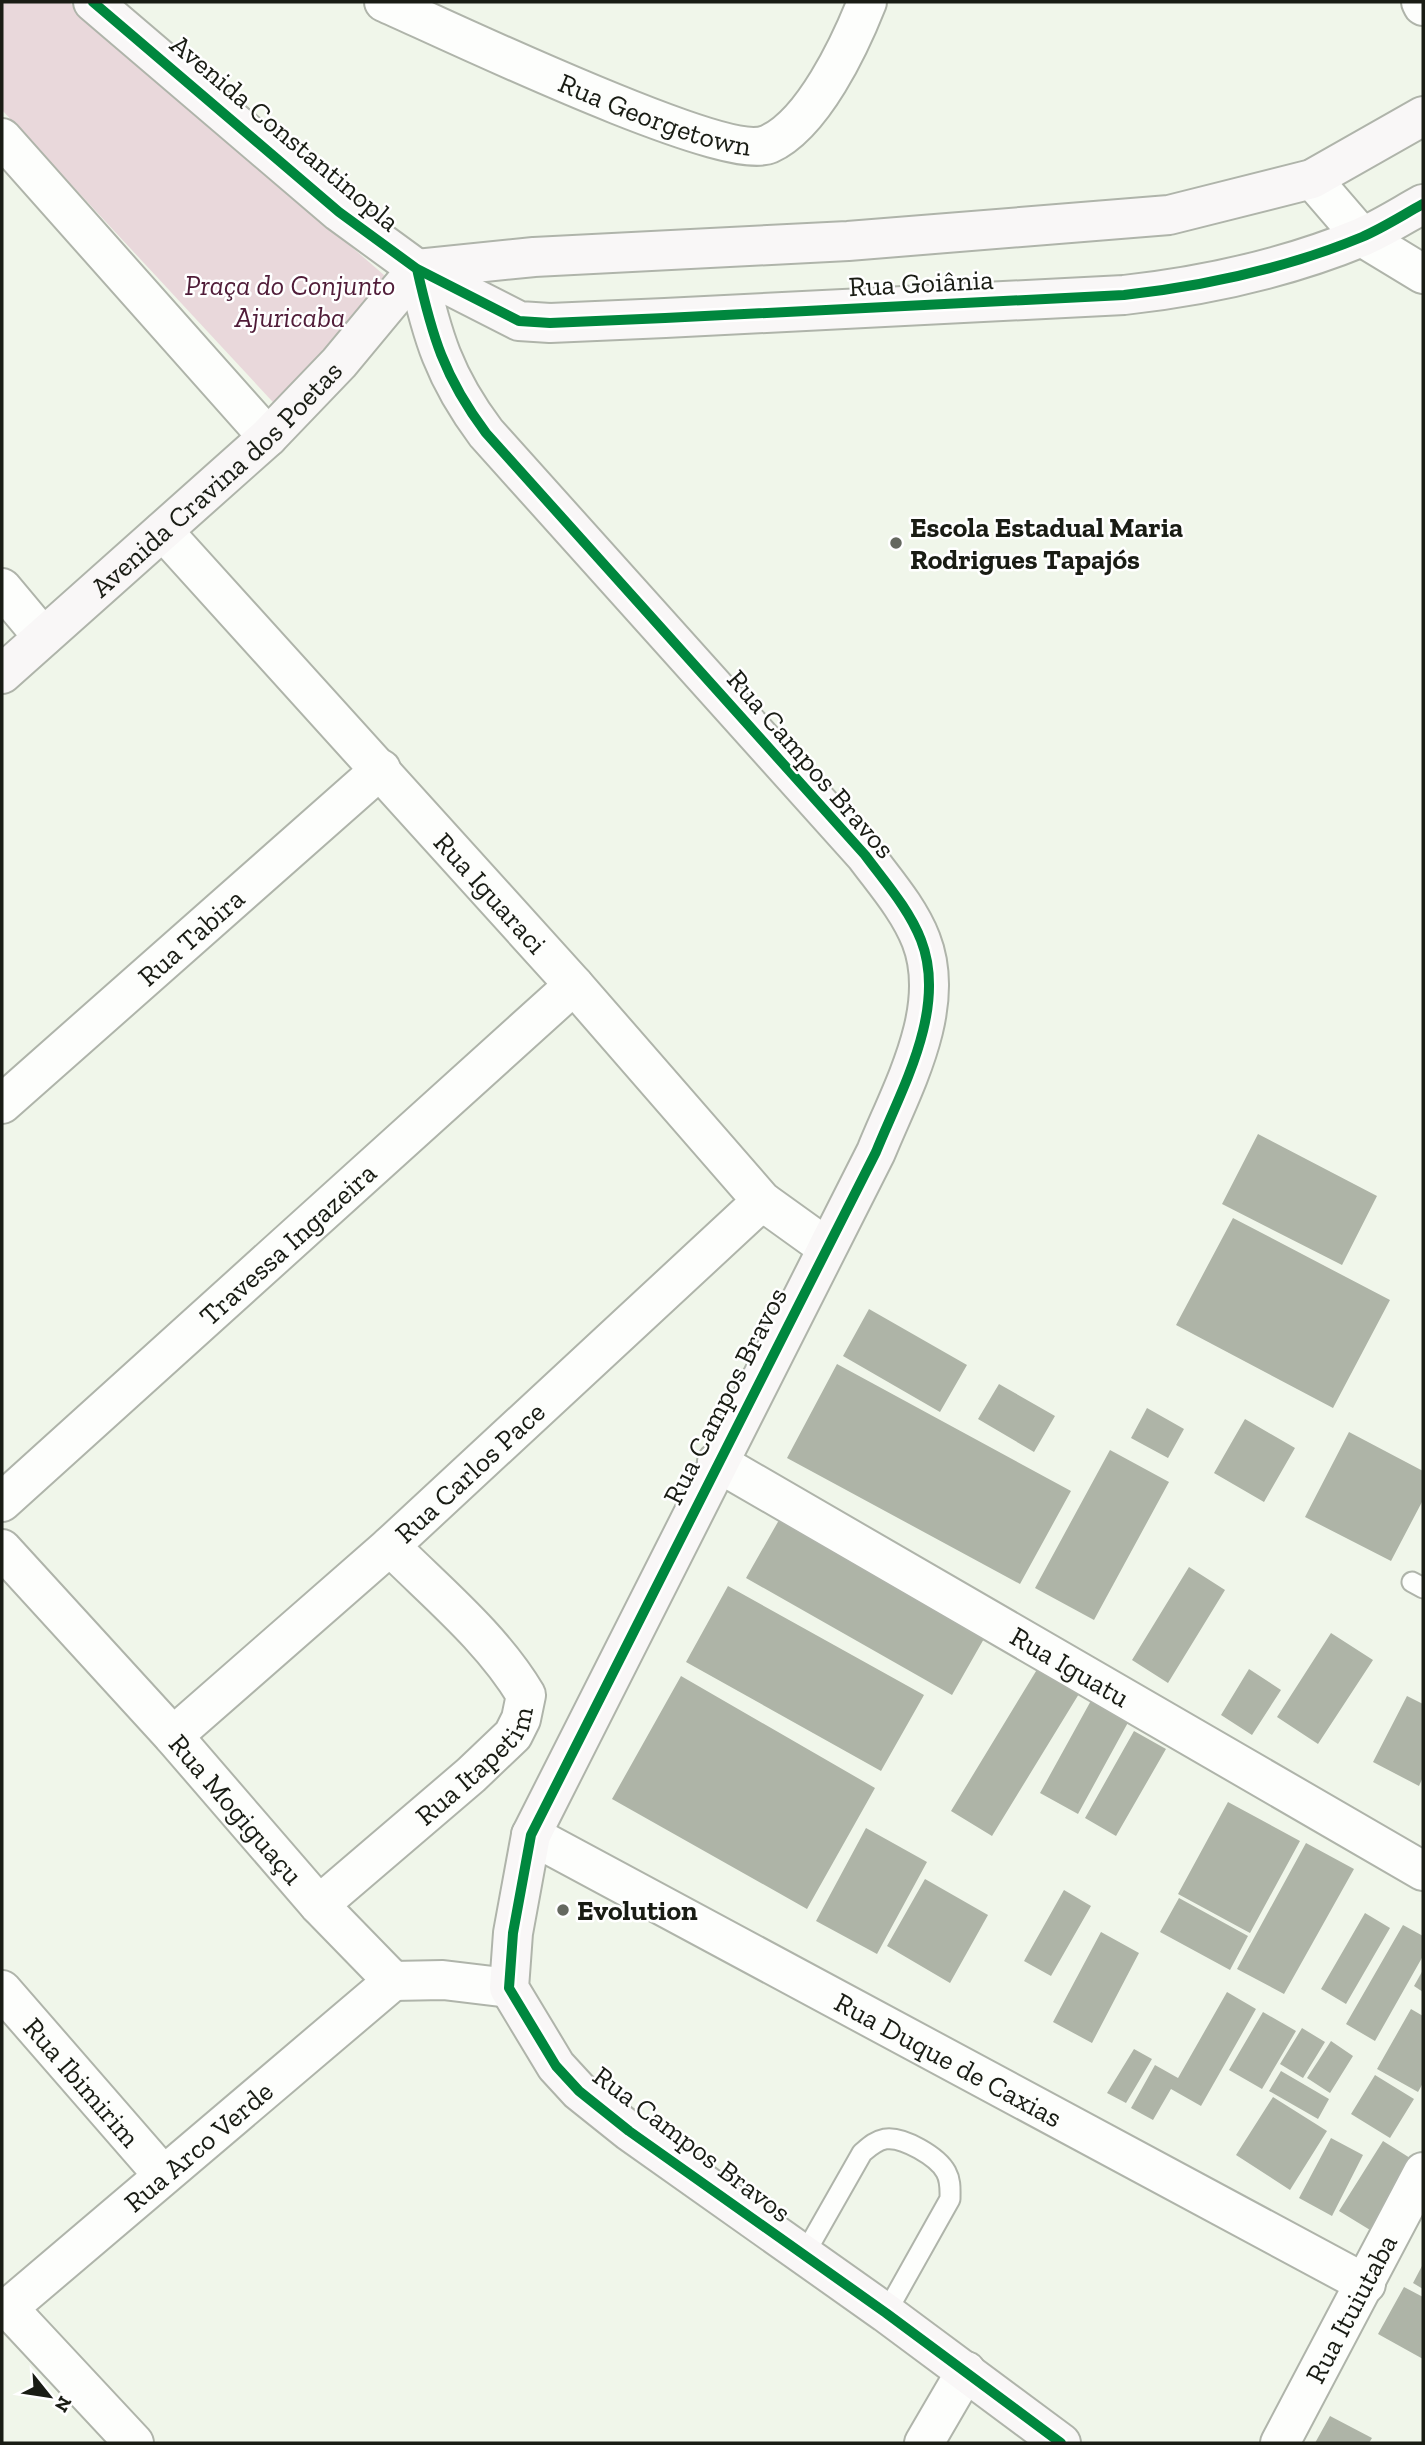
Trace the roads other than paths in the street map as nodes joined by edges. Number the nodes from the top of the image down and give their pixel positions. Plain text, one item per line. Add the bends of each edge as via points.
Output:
1 (93, 2) edge
2 (384, 2) edge
3 (867, 2) edge
4 (1423, 116) edge
5 (2, 138) edge
6 (1312, 179) junction
7 (1423, 204) edge
8 (1362, 237) junction
9 (417, 270) junction
10 (1423, 274) edge
11 (268, 437) junction
12 (163, 531) junction
13 (2, 588) edge
14 (43, 637) junction
15 (2, 674) edge
16 (381, 769) junction
17 (574, 985) junction
18 (2, 1104) edge
19 (762, 1201) junction
20 (826, 1247) junction
21 (717, 1462) junction
22 (2, 1502) edge
23 (390, 1546) junction
24 (2, 1549) edge
25 (173, 1736) junction
26 (531, 1835) junction
27 (1423, 1871) edge
28 (319, 1905) junction
29 (393, 1981) junction
30 (509, 1988) junction
31 (2, 1990) edge
32 (1423, 2172) edge
33 (163, 2175) junction
34 (804, 2255) junction
35 (1366, 2284) junction
36 (5, 2309) edge
37 (886, 2313) junction
38 (966, 2371) junction
39 (134, 2443) edge
40 (925, 2443) edge
41 (1061, 2443) edge
42 (1279, 2443) edge

1 - 9 street, Avenida Constantinopla via 339,212
2 - 3 street, Rua Georgetown via 576,87 703,138 744,147 768,145 810,106 831,79
4 - 6 street, Rua Goiânia
5 - 11 street
6 - 8 street
6 - 9 street, Rua Goiânia via 1170,215 822,243 534,257
7 - 8 street, Rua Goiânia
8 - 9 street, Rua Goiânia via 1243,275 1124,295 550,323 519,321
8 - 10 street
9 - 11 street, Avenida Cravina dos Poetas via 339,363
9 - 20 street, Rua Campos Bravos via 448,377 486,433 864,855 905,908 922,941 929,973 926,1013 912,1065 876,1152
11 - 12 street, Avenida Cravina dos Poetas
12 - 14 street, Avenida Cravina dos Poetas
12 - 16 street, Rua Iguaraci
13 - 14 street
14 - 15 street, Avenida Cravina dos Poetas
16 - 17 street, Rua Iguaraci
16 - 18 street, Rua Tabira
17 - 19 street, Rua Iguaraci
17 - 22 street, Travessa Ingazeira
19 - 20 street, Rua Iguaraci
19 - 23 street, Rua Carlos Pace
20 - 21 street, Rua Campos Bravos
21 - 26 street, Rua Campos Bravos
21 - 27 street, Rua Iguatu
23 - 25 street, Rua Carlos Pace
23 - 28 street, Rua Itapetim via 483,1639 526,1695 513,1735
24 - 25 street, Rua Mogiguaçu
25 - 28 street, Rua Mogiguaçu
26 - 30 street, Rua Campos Bravos via 513,1933
26 - 35 street, Rua Duque de Caxias
28 - 29 street, Rua Mogiguaçu
29 - 30 street via 443,1980
29 - 33 street, Rua Arco Verde
30 - 34 street, Rua Campos Bravos via 556,2066 579,2091 629,2132
31 - 33 street, Rua Ibimirim
32 - 35 street, Rua Ituiutaba
33 - 36 street, Rua Arco Verde
34 - 37 street, Rua Campos Bravos
34 - 37 lane via 862,2154 873,2143 900,2140 936,2160 946,2170 950,2199
35 - 42 street, Rua Ituiutaba
36 - 39 street
37 - 38 street, Rua Campos Bravos
38 - 40 street
38 - 41 street, Rua Campos Bravos

